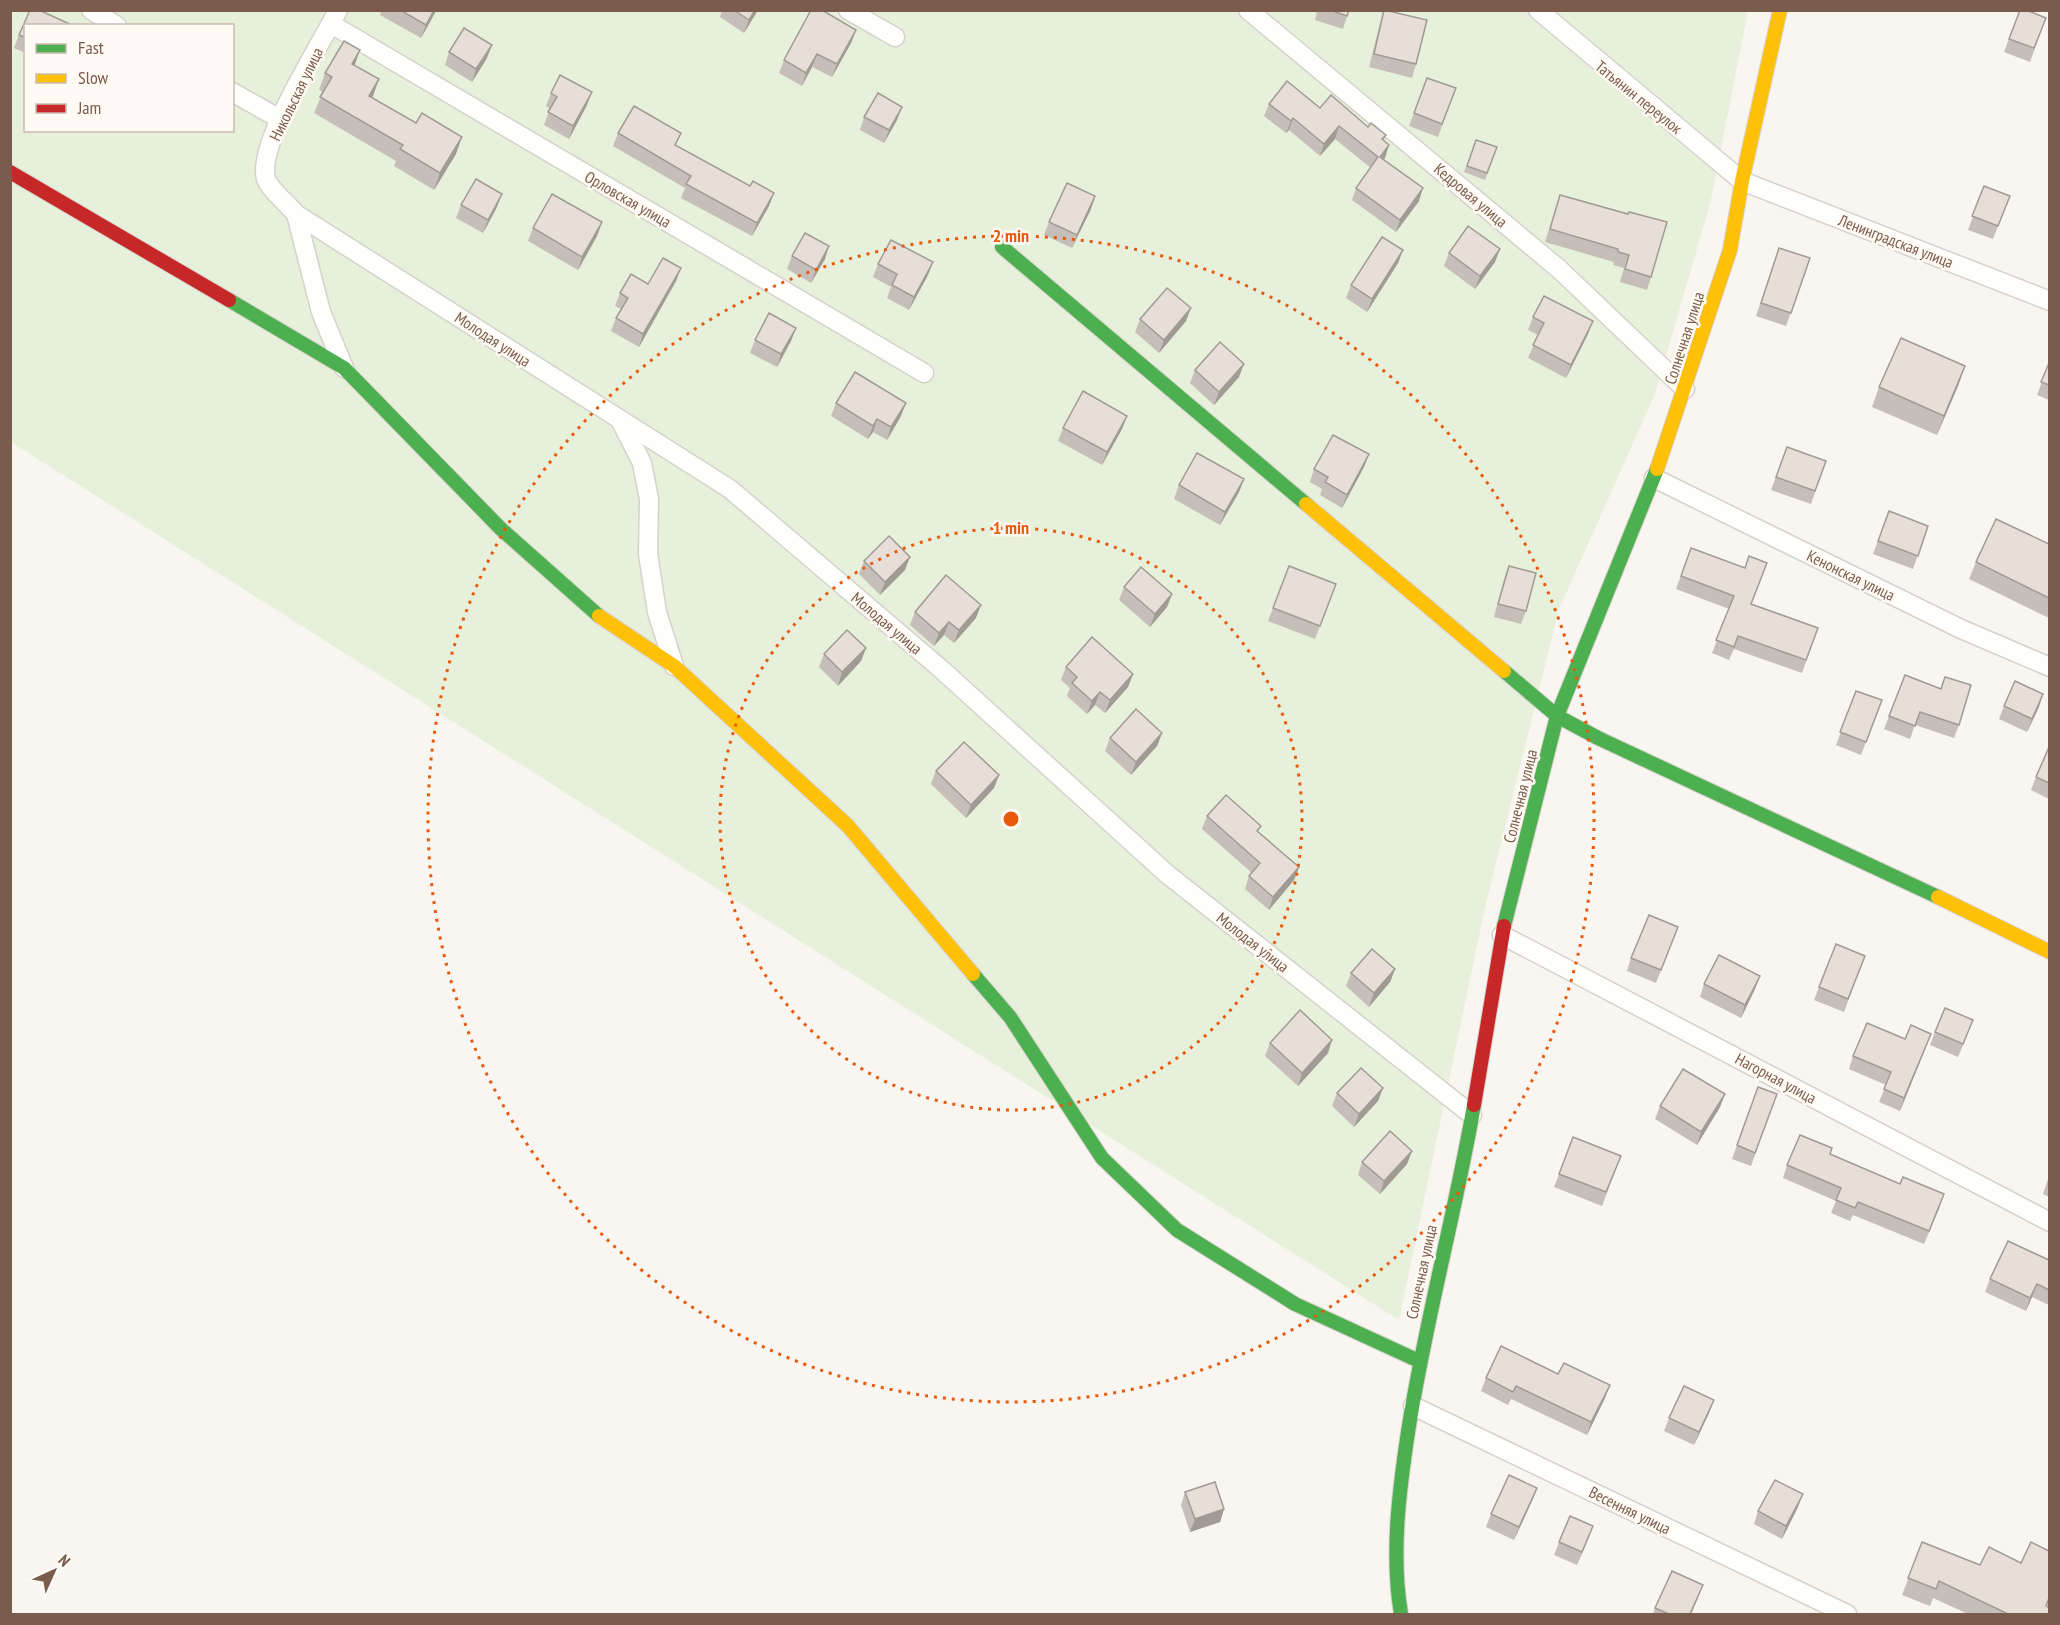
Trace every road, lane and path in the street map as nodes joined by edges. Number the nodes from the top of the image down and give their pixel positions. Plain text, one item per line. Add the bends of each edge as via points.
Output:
1 (91, 10) edge
2 (849, 10) edge
3 (1248, 10) edge
4 (1538, 10) edge
5 (1780, 10) edge
6 (335, 17) edge
7 (114, 24) edge
8 (894, 37) dead end
9 (234, 93) edge
10 (280, 119) junction
11 (10, 172) edge
12 (266, 180) joint
13 (1742, 182) junction
14 (296, 214) junction
15 (1002, 247) dead end
16 (2049, 301) edge
17 (344, 368) junction
18 (924, 373) dead end
19 (1685, 389) junction
20 (620, 420) junction
21 (1654, 478) junction
22 (674, 666) junction
23 (2049, 667) edge
24 (1557, 716) junction
25 (1502, 935) junction
26 (2049, 952) edge
27 (1472, 1115) junction
28 (2049, 1222) edge
29 (1419, 1360) junction
30 (1413, 1406) junction
31 (1401, 1614) edge
32 (1847, 1614) edge

1 - 7 street
2 - 8 street
3 - 19 street, Кедровая улица via 1559,268
4 - 13 street, Татьянин переулок
5 - 13 street, Солнечная улица
6 - 10 street, Никольская улица
6 - 18 street, Орловская улица
9 - 10 street
10 - 12 street, Никольская улица via 266,158
11 - 17 street
12 - 14 street, Молодая улица
13 - 16 street, Ленинградская улица
13 - 19 street, Солнечная улица via 1730,250
14 - 17 street via 321,312
14 - 20 street, Молодая улица
15 - 24 street
17 - 22 street via 501,529 591,611
19 - 21 street, Солнечная улица
20 - 22 street via 642,463 649,499 648,554 657,612
20 - 27 street, Молодая улица via 730,489 941,669 1167,874
21 - 23 street, Кенонская улица via 1961,629
21 - 24 street, Солнечная улица
22 - 29 street via 848,826 1010,1017 1102,1158 1177,1230 1295,1304
24 - 25 street, Солнечная улица
24 - 26 street
25 - 27 street, Солнечная улица
25 - 28 street, Нагорная улица
27 - 29 street, Солнечная улица
29 - 30 street, Солнечная улица
30 - 31 street, Солнечная улица via 1396,1504
30 - 32 street, Весенняя улица

